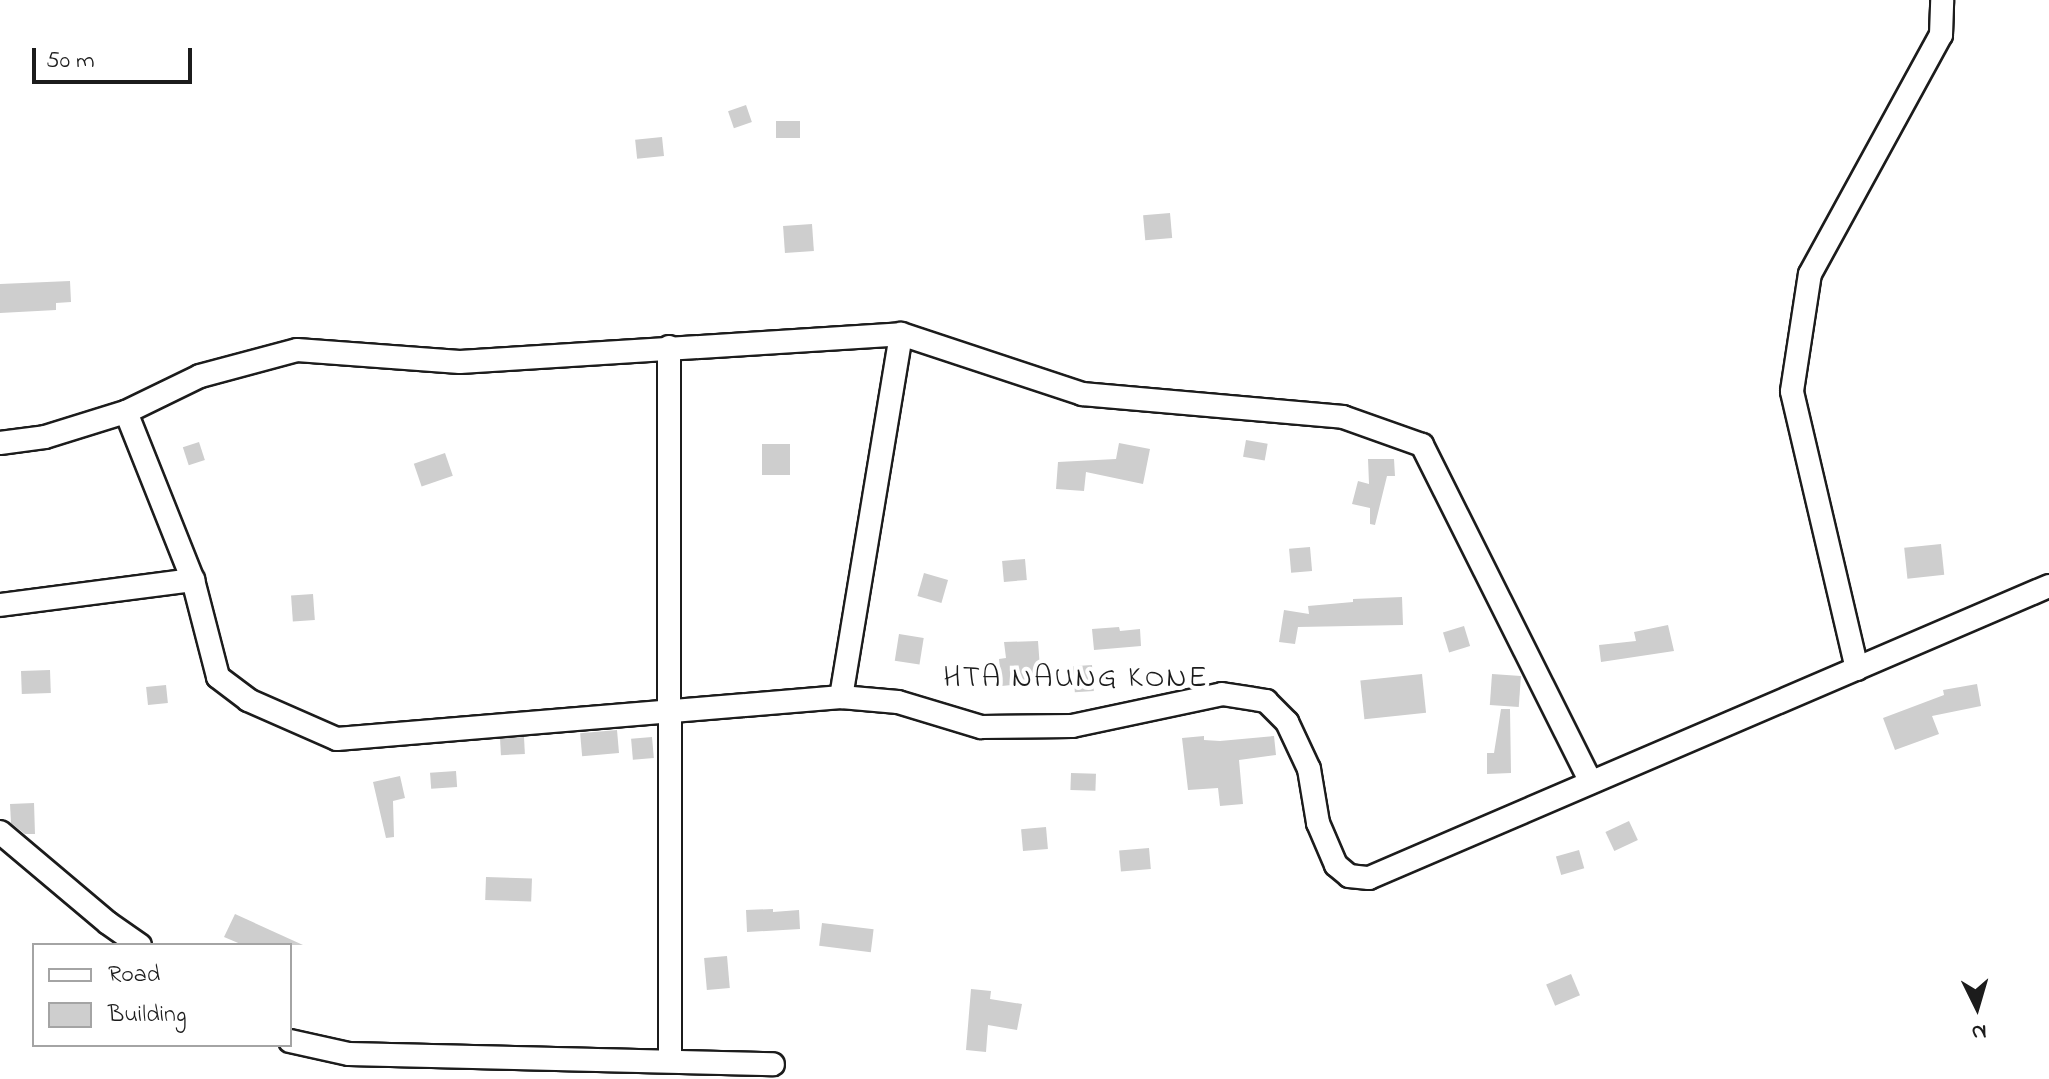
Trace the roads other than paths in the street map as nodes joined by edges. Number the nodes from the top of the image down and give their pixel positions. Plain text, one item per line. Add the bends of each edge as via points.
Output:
1 (1942, 0) edge
2 (901, 334) junction
3 (669, 347) junction
4 (126, 412) junction
5 (0, 443) edge
6 (193, 580) junction
7 (2049, 586) edge
8 (0, 605) edge
9 (1857, 669) junction
10 (841, 697) junction
11 (669, 711) junction
12 (1591, 782) junction
13 (0, 832) edge
14 (137, 943) edge
15 (292, 1041) edge
16 (670, 1061) junction
17 (773, 1064) dead end

1 - 9 street via 1941,35 1810,274 1792,391
2 - 3 street
2 - 10 street
2 - 12 street via 1082,394 1343,417 1422,445
3 - 4 street via 460,362 297,350 200,376
3 - 11 street
4 - 5 street via 45,437
4 - 6 street
6 - 8 street
6 - 11 street via 218,677 248,700 337,739
7 - 9 street
9 - 12 street
10 - 11 street
10 - 12 street via 898,702 981,727 1072,726 1222,694 1266,701 1287,722 1309,769 1318,823 1336,865 1349,876 1369,878
11 - 16 street
13 - 14 street
15 - 16 street via 349,1054
16 - 17 street

